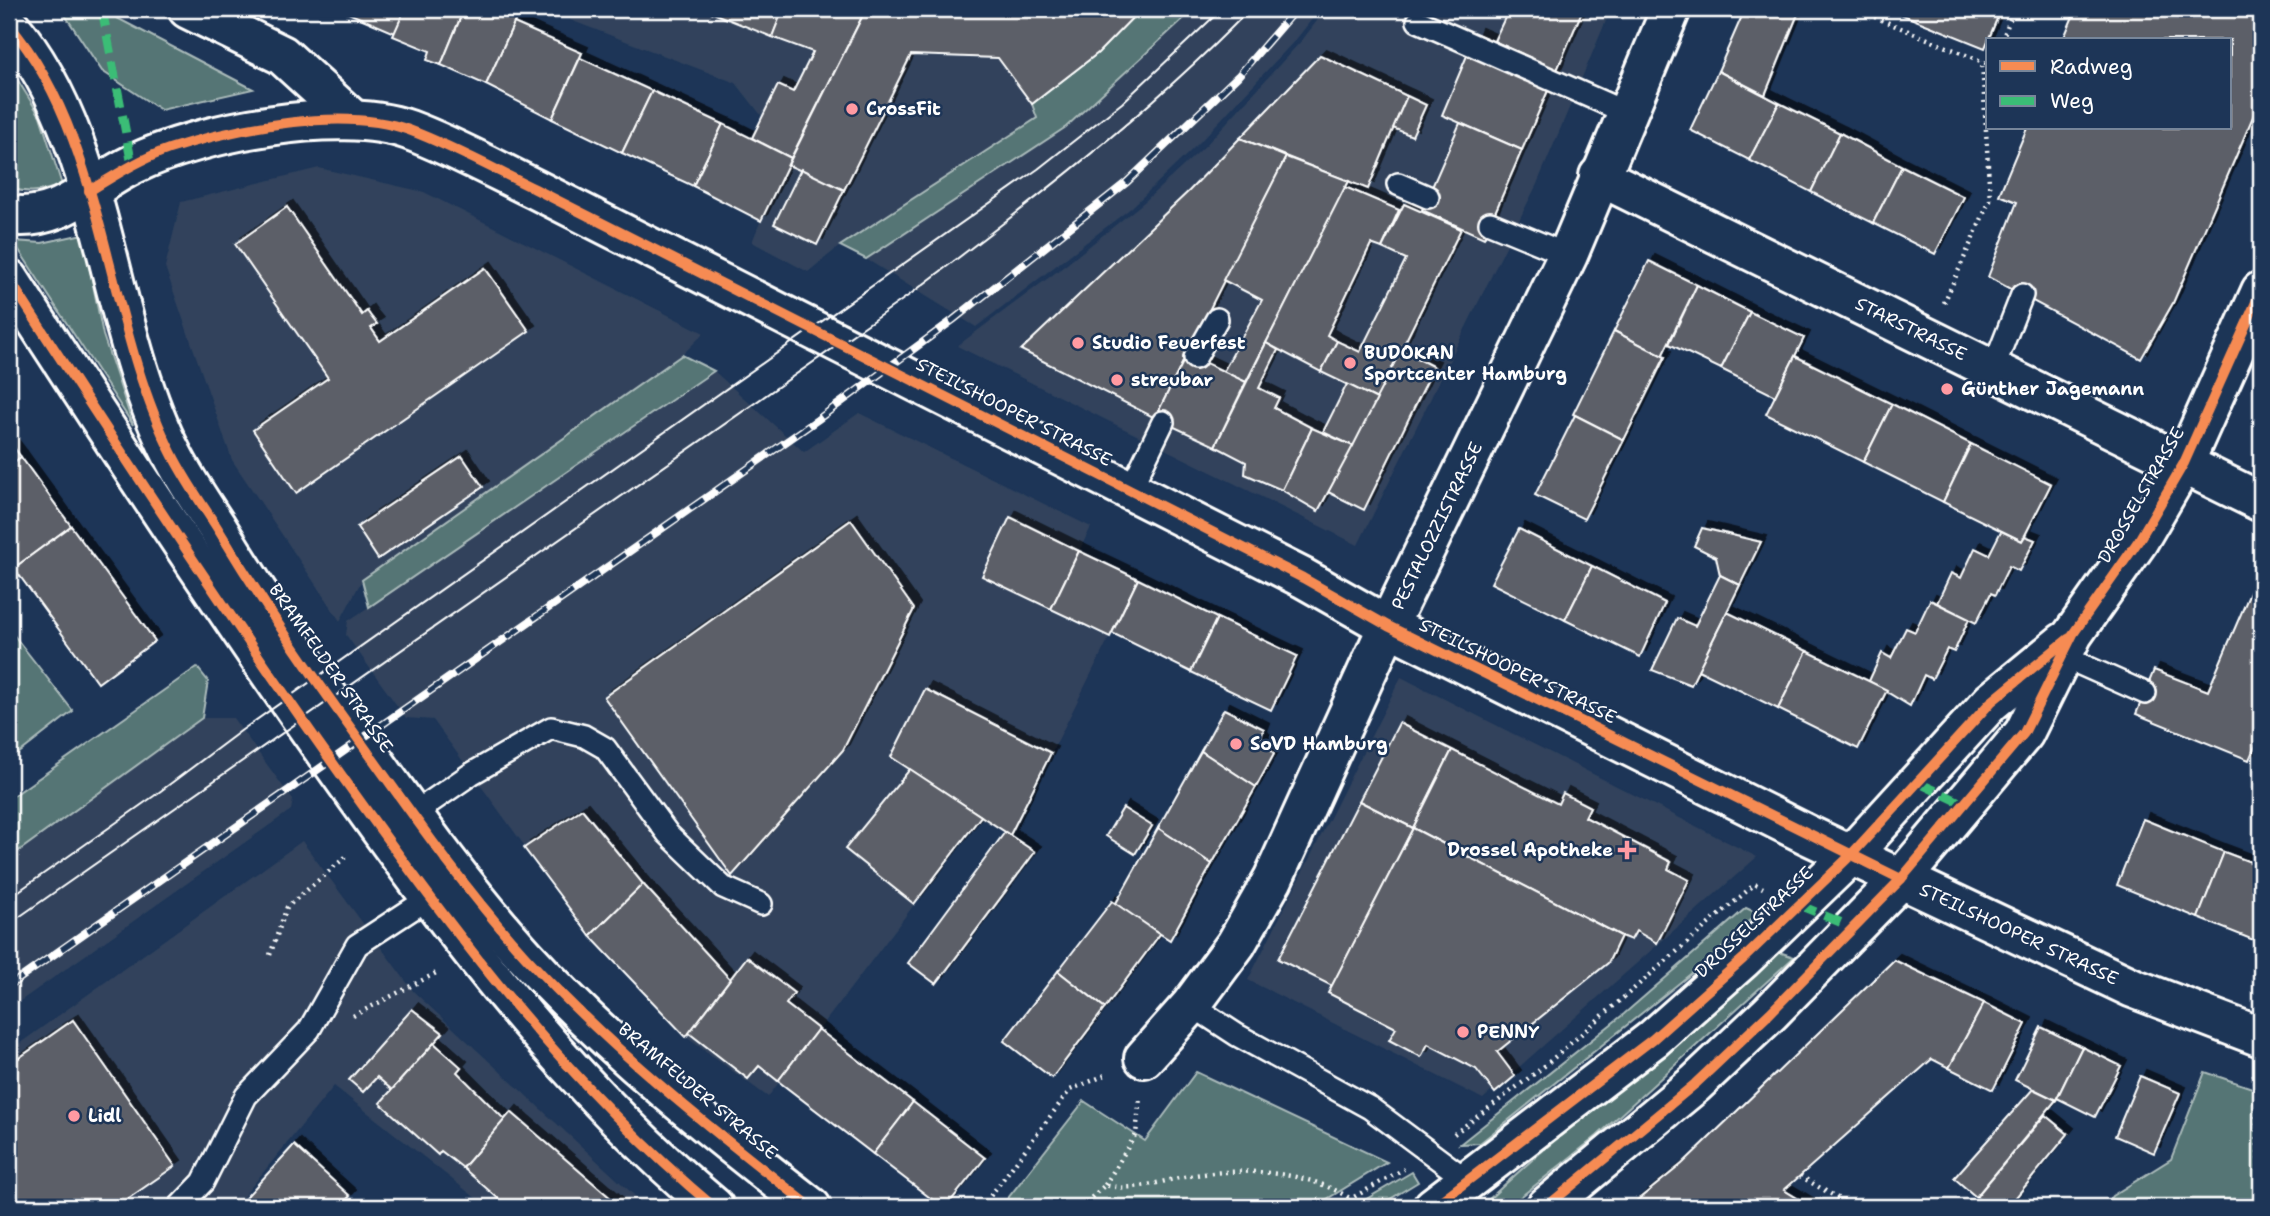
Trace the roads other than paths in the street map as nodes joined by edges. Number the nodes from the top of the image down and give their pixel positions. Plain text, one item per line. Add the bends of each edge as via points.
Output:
1 (188, 9) edge
2 (1671, 9) edge
3 (1418, 21) dead end
4 (9, 26) edge
5 (1627, 113) junction
6 (351, 118) junction
7 (1599, 176) junction
8 (1398, 184) dead end
9 (89, 191) junction
10 (1428, 197) dead end
11 (9, 215) edge
12 (1490, 223) dead end
13 (1568, 255) junction
14 (9, 279) edge
15 (2261, 291) edge
16 (2022, 295) dead end
17 (22, 319) edge
18 (1217, 319) dead end
19 (1195, 358) dead end
20 (1993, 369) junction
21 (1163, 422) dead end
22 (2184, 463) junction
23 (1130, 490) junction
24 (2261, 502) edge
25 (1388, 626) junction
26 (2068, 645) junction
27 (2145, 692) dead end
28 (413, 814) junction
29 (1851, 855) junction
30 (1901, 879) junction
31 (429, 898) junction
32 (761, 904) dead end
33 (1191, 1005) junction
34 (2257, 1035) edge
35 (1144, 1058) road end
36 (1468, 1181) junction
37 (179, 1207) edge
38 (714, 1207) edge
39 (811, 1207) edge
40 (1433, 1207) edge
41 (1546, 1207) edge

1 - 6 main road via 282,55
2 - 5 main road, PESTALOZZISTRASSE
3 - 5 lane
4 - 9 main road, BRAMFELDER STRASSE via 57,98
5 - 7 main road, PESTALOZZISTRASSE
6 - 9 main road, STEILSHOOPER STRASSE via 279,124 169,149
6 - 23 main road, STEILSHOOPER STRASSE via 408,130 498,171
7 - 13 main road, PESTALOZZISTRASSE
7 - 20 main road, STARSTRASSE
8 - 10 lane
9 - 11 main road, STEILSHOOPER STRASSE via 48,214
9 - 28 main road, BRAMFELDER STRASSE via 147,396 172,454 281,632
12 - 13 lane
13 - 25 main road, PESTALOZZISTRASSE
14 - 17 main road
15 - 22 main road, DROSSELSTRASSE
16 - 20 lane
17 - 31 main road
18 - 19 lane
20 - 22 main road, STARSTRASSE
21 - 23 lane
22 - 24 main road, STARSTRASSE
22 - 26 main road, DROSSELSTRASSE
23 - 25 main road, STEILSHOOPER STRASSE
25 - 29 main road, STEILSHOOPER STRASSE
25 - 33 main road, PESTALOZZISTRASSE via 1273,880 1236,944
26 - 27 lane
26 - 29 main road, DROSSELSTRASSE via 1991,702
26 - 30 main road, DROSSELSTRASSE via 2024,733
28 - 32 lane via 551,727 584,736 605,748 668,834 723,887
28 - 39 main road, BRAMFELDER STRASSE via 525,956 586,1018 714,1131
29 - 30 main road, STEILSHOOPER STRASSE
29 - 36 main road, DROSSELSTRASSE via 1653,1039
30 - 34 main road, STEILSHOOPER STRASSE via 2133,988
30 - 41 main road, DROSSELSTRASSE via 1695,1084
31 - 37 lane via 357,945 309,1030 246,1096 202,1182
31 - 38 main road via 567,1065 672,1172
33 - 35 main road, PESTALOZZISTRASSE
33 - 36 lane via 1370,1108
36 - 40 main road, DROSSELSTRASSE

